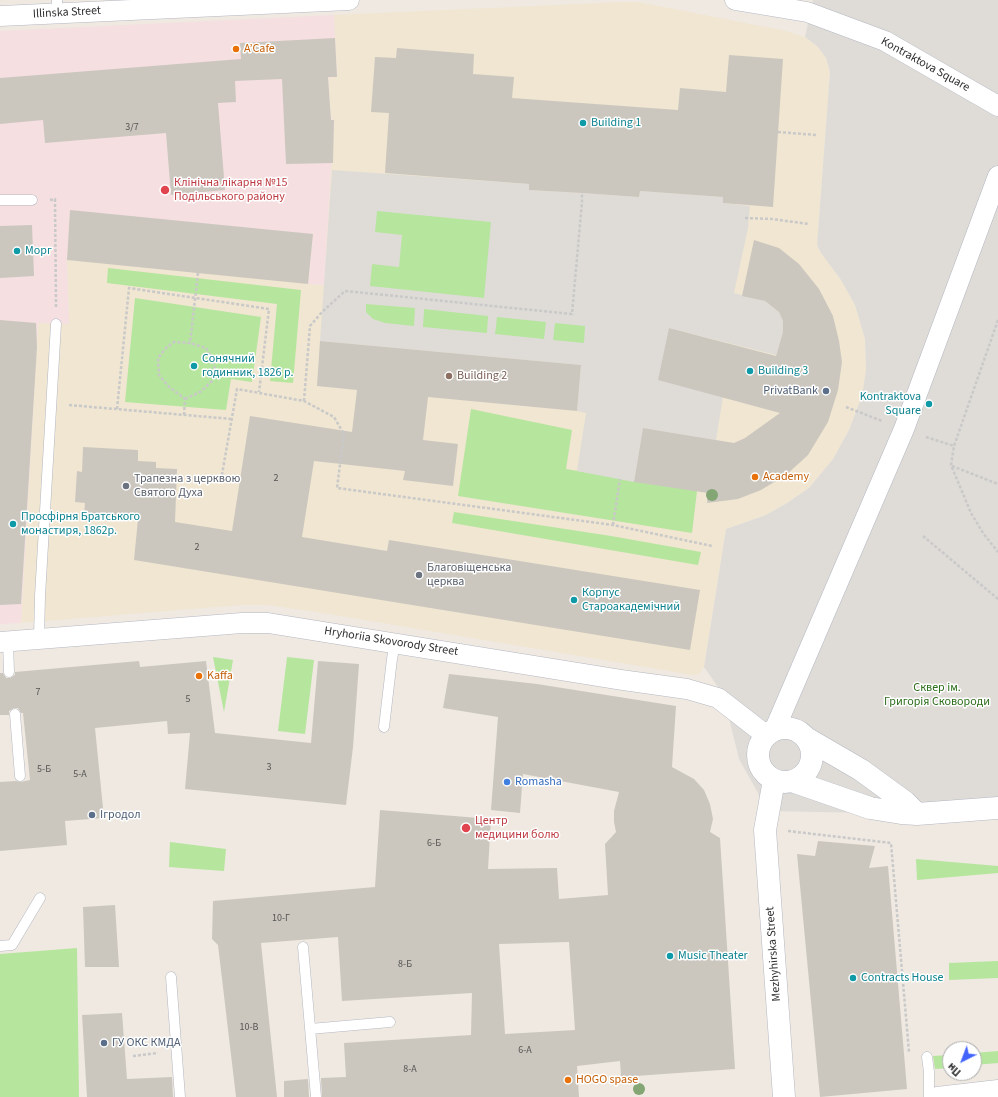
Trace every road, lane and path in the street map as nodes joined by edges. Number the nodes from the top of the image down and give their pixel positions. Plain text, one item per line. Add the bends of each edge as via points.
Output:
1 (346, 0) edge
2 (349, 0) edge
3 (734, 0) edge
4 (57, 6) edge
5 (0, 16) edge
6 (998, 106) edge
7 (778, 132) dead end
8 (817, 135) dead end
9 (998, 176) edge
10 (582, 193) dead end
11 (0, 200) edge
12 (32, 200) joint
13 (745, 218) dead end
14 (809, 224) dead end
15 (198, 273) dead end
16 (196, 298) junction
17 (998, 320) edge
18 (56, 324) joint
19 (190, 343) junction
20 (259, 392) junction
21 (185, 399) junction
22 (304, 401) junction
23 (51, 403) junction
24 (117, 409) junction
25 (184, 415) junction
26 (232, 419) junction
27 (951, 465) junction
28 (620, 479) dead end
29 (221, 480) dead end
30 (998, 484) edge
31 (613, 524) junction
32 (923, 536) dead end
33 (712, 546) dead end
34 (998, 552) edge
35 (998, 598) edge
36 (39, 638) junction
37 (4, 642) edge
38 (395, 643) junction
39 (10, 672) dead end
40 (15, 714) dead end
41 (384, 727) dead end
42 (770, 733) junction
43 (806, 738) junction
44 (20, 776) dead end
45 (783, 781) junction
46 (998, 808) edge
47 (917, 814) junction
48 (784, 831) dead end
49 (40, 898) dead end
50 (0, 946) edge
51 (303, 947) dead end
52 (171, 977) dead end
53 (390, 1022) dead end
54 (310, 1029) junction
55 (176, 1051) junction
56 (909, 1053) dead end
57 (133, 1056) dead end
58 (927, 1057) dead end
59 (998, 1090) edge
60 (180, 1097) edge
61 (316, 1097) edge
62 (784, 1097) edge
63 (929, 1097) edge
64 (937, 1097) edge

1 - 2 street, Illinska Street
1 - 4 street, Illinska Street
3 - 6 street, Kontraktova Square via 807,12 885,41
4 - 5 street, Illinska Street
7 - 8 path
9 - 42 street via 904,429
10 - 22 path via 572,314 345,291 310,326
11 - 12 lane
12 - 18 path via 55,199
13 - 14 path
15 - 16 path
16 - 19 path
16 - 20 path via 269,309
16 - 24 path via 129,288
17 - 27 path via 954,446
18 - 23 lane
19 - 21 path via 206,348 215,370 212,381 200,392
19 - 21 path via 174,342 158,358 159,375
20 - 22 path
20 - 26 path via 237,389
21 - 25 path
22 - 31 path via 334,417 344,434 337,488
23 - 24 path
23 - 36 lane
24 - 25 path
25 - 26 path
26 - 29 path
27 - 30 path
27 - 34 path via 971,513 983,534
28 - 31 path
31 - 33 path
32 - 35 path
36 - 37 street, Hryhoriia Skovorody Street
36 - 38 street, Hryhoriia Skovorody Street via 268,623
37 - 39 lane
38 - 41 lane
38 - 42 street, Hryhoriia Skovorody Street via 687,689 718,698
40 - 44 lane
42 - 43 street via 782,728 791,729
42 - 45 street via 761,743 761,768 767,775
43 - 45 street via 812,754 807,772 800,778
43 - 47 street via 862,770
45 - 47 street via 870,808
45 - 62 street, Mezhyhirska Street via 768,811 765,830
46 - 47 street
48 - 56 path via 891,842
49 - 50 lane via 12,945
51 - 54 lane
52 - 55 lane
53 - 54 lane
54 - 61 lane
55 - 57 path
55 - 60 lane
58 - 63 lane
59 - 64 street

